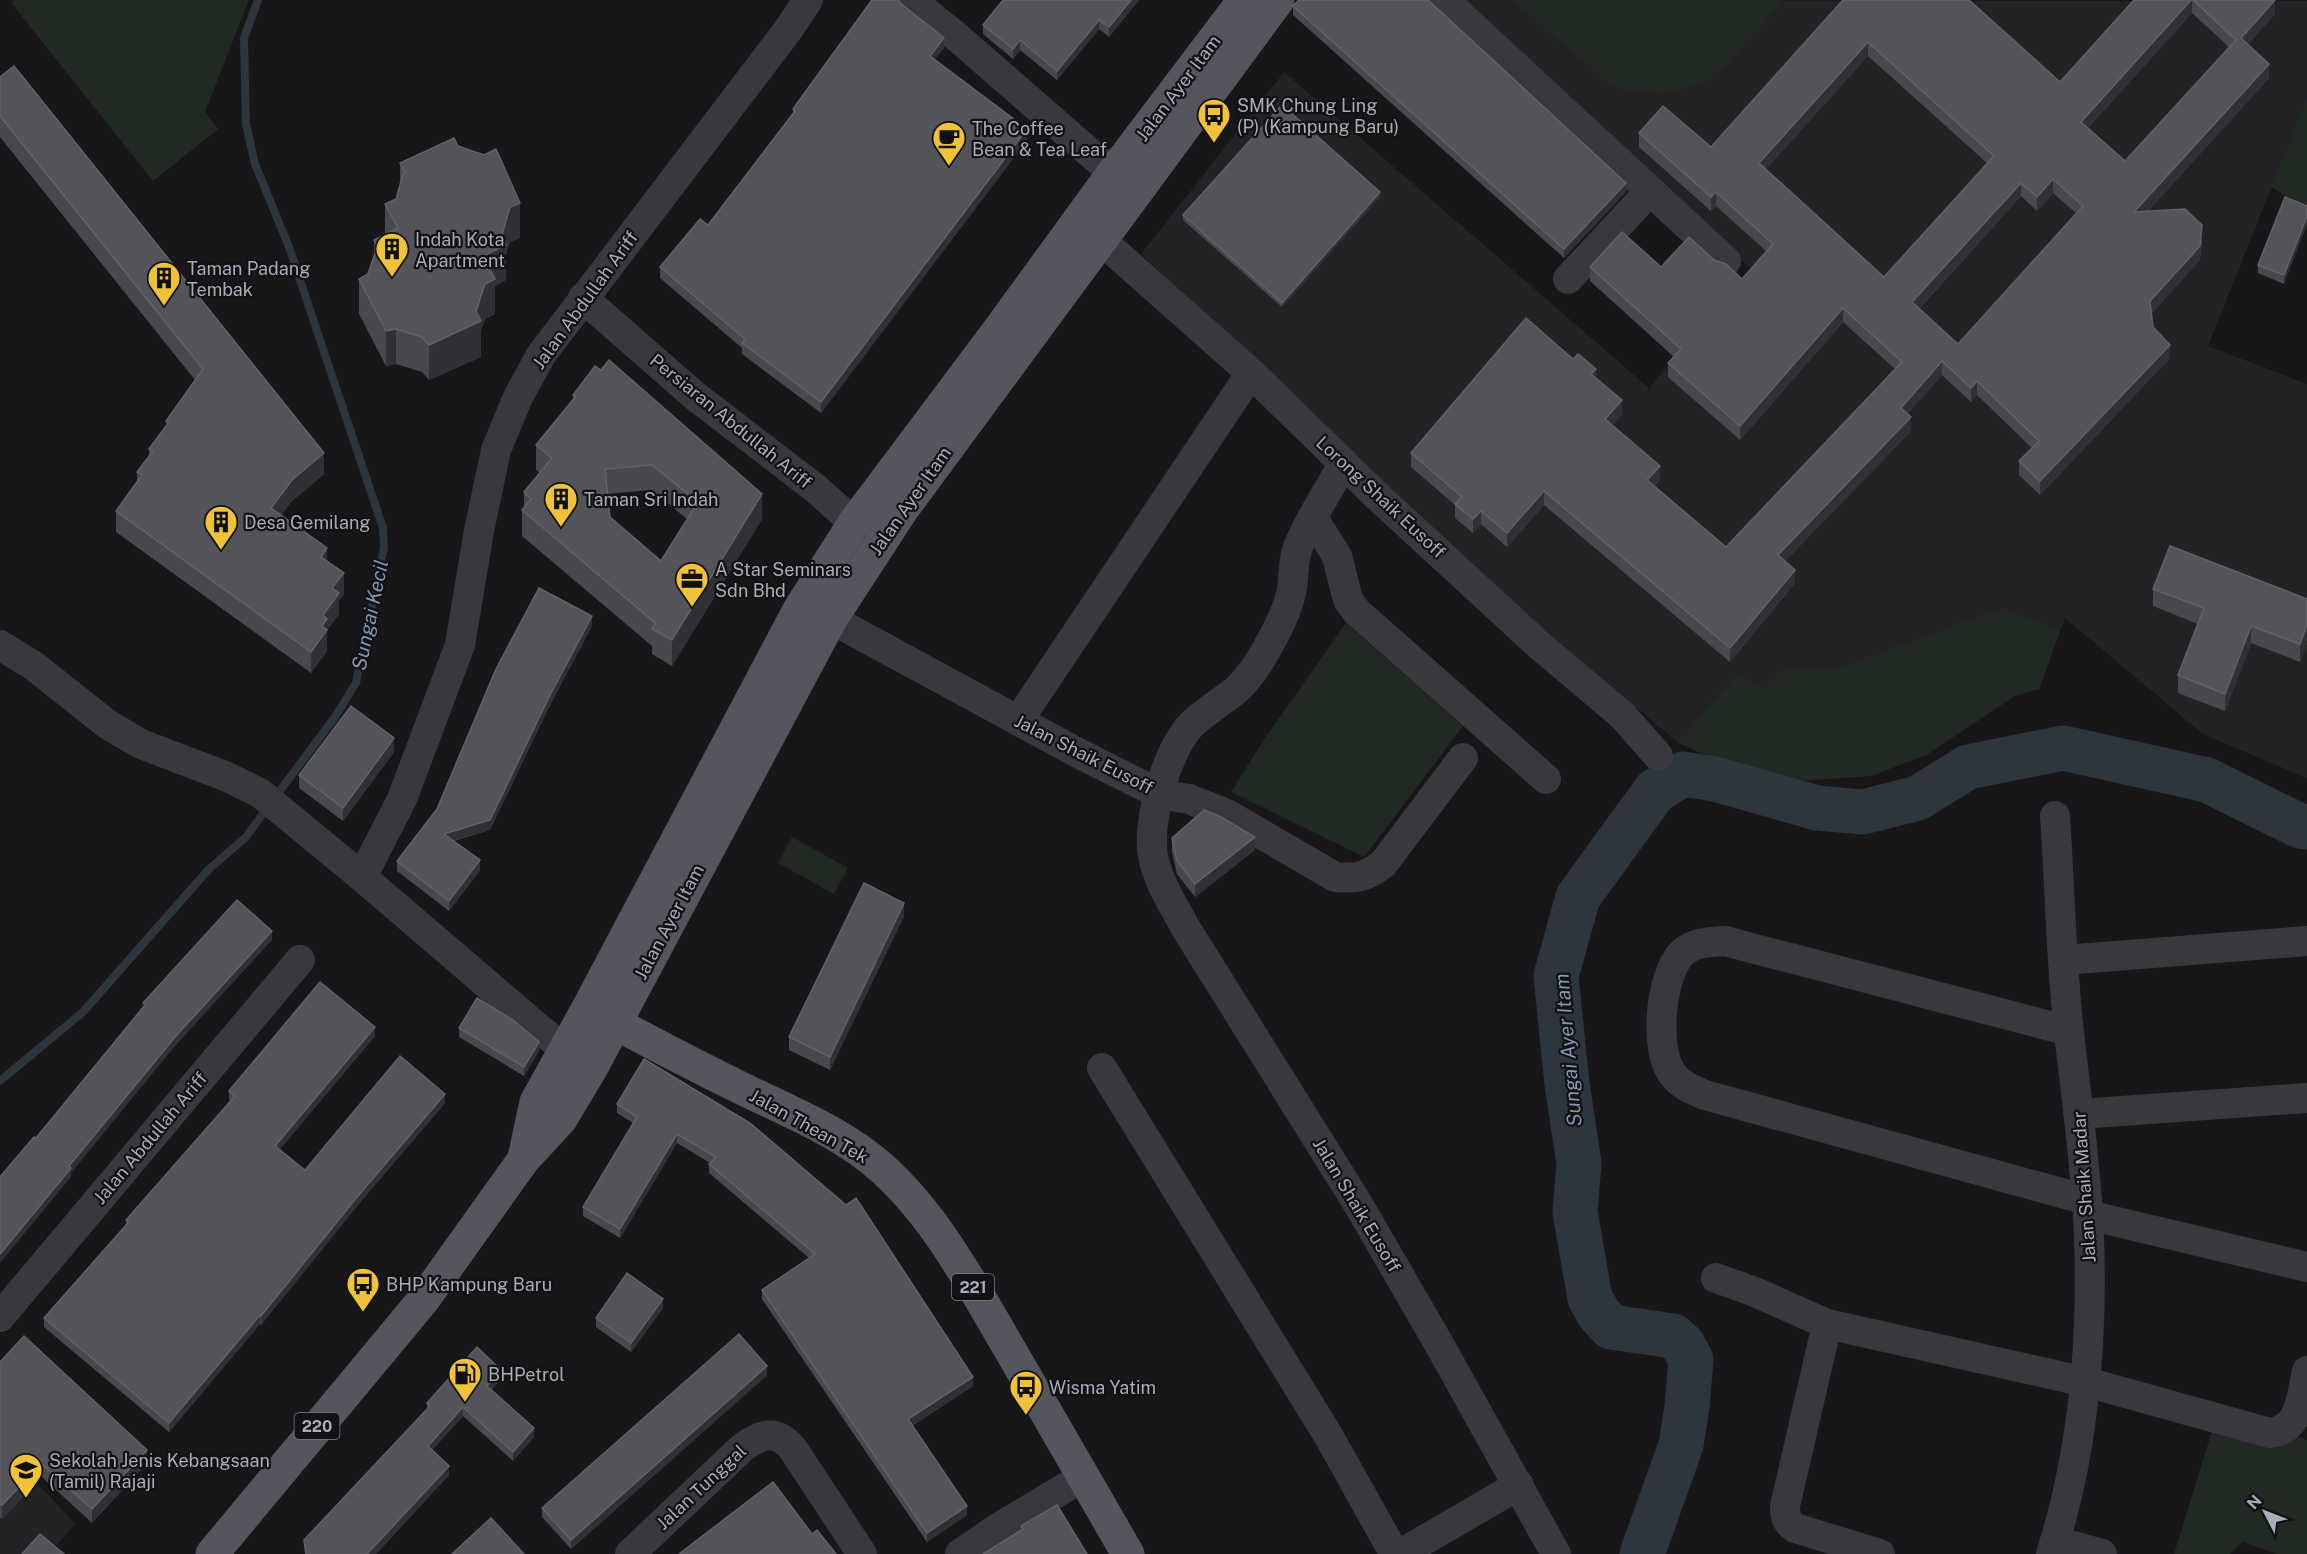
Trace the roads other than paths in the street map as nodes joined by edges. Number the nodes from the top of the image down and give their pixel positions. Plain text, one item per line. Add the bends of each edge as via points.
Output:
1 (808, 0) edge
2 (911, 0) edge
3 (1244, 0) edge
4 (1278, 0) edge
5 (1444, 0) edge
6 (1113, 173) junction
7 (1649, 192) junction
8 (1101, 240) junction
9 (1726, 261) edge
10 (1568, 279) dead end
11 (583, 298) junction
12 (1251, 373) junction
13 (1344, 463) junction
14 (1313, 518) junction
15 (854, 523) junction
16 (881, 541) junction
17 (831, 619) junction
18 (0, 645) edge
19 (1018, 721) junction
20 (1658, 756) dead end
21 (1463, 758) dead end
22 (1546, 779) dead end
23 (1160, 794) junction
24 (2055, 816) dead end
25 (362, 877) junction
26 (2307, 941) edge
27 (300, 960) dead end
28 (2064, 960) junction
29 (602, 1016) junction
30 (2069, 1031) junction
31 (566, 1050) junction
32 (1101, 1068) dead end
33 (2307, 1098) edge
34 (2079, 1114) junction
35 (524, 1159) junction
36 (2087, 1208) junction
37 (2307, 1267) edge
38 (1716, 1278) dead end
39 (0, 1317) edge
40 (1827, 1324) junction
41 (2307, 1371) edge
42 (2086, 1382) junction
43 (1083, 1477) junction
44 (1519, 1485) junction
45 (2053, 1548) edge
46 (221, 1551) edge
47 (630, 1554) edge
48 (862, 1554) edge
49 (960, 1554) edge
50 (1128, 1554) edge
51 (1556, 1554) edge
52 (1880, 1554) edge
53 (2102, 1554) edge

1 - 11 street, Jalan Abdullah Ariff
2 - 6 street
3 - 6 main road, Jalan Ayer Itam
4 - 8 main road, Jalan Ayer Itam
5 - 7 street
6 - 15 main road, Jalan Ayer Itam
7 - 9 street
7 - 10 street
8 - 12 street, Lorong Shaik Eusoff
8 - 16 main road, Jalan Ayer Itam
11 - 15 street, Persiaran Abdullah Ariff via 695,396 815,488
11 - 25 street, Jalan Abdullah Ariff via 541,355 500,439 479,531 460,645 402,799
12 - 13 street, Lorong Shaik Eusoff
12 - 19 street
13 - 14 street, Jalan Shaik Eusoff
13 - 20 street, Lorong Shaik Eusoff via 1539,645 1623,716
14 - 22 street via 1337,556 1348,600 1357,612
14 - 23 street, Jalan Shaik Eusoff via 1297,548 1292,590 1270,643 1236,690 1190,726 1164,772
15 - 16 street, Persiaran Abdullah Ariff
15 - 29 main road, Jalan Ayer Itam via 800,608
16 - 17 main road, Jalan Ayer Itam
17 - 19 street, Jalan Shaik Eusoff
17 - 29 main road, Jalan Ayer Itam
18 - 25 street via 34,666 107,724 141,744 225,776 270,800
19 - 23 street, Jalan Shaik Eusoff
21 - 23 street, Jalan Shaik Eusoff via 1383,864 1354,879 1335,877 1227,814 1190,799
23 - 44 street, Jalan Shaik Eusoff via 1153,813 1154,860 1165,890 1358,1204
24 - 28 street, Jalan Shaik Madar
25 - 31 street
26 - 28 street
27 - 39 street, Jalan Abdullah Ariff
28 - 30 street, Jalan Shaik Madar
29 - 31 main road, Jalan Ayer Itam / 220
29 - 35 main road, Jalan Ayer Itam / 220 via 561,1119
29 - 43 main road, Jalan Thean Tek / 221 via 800,1116 872,1160 903,1190 973,1286
30 - 34 street, Jalan Shaik Madar
30 - 36 street via 1725,942 1696,945 1674,964 1663,1003 1662,1045 1672,1075 1705,1095
31 - 35 main road, Jalan Ayer Itam / 220 via 536,1102
32 - 44 street via 1328,1435 1394,1550 1409,1549
33 - 34 street
34 - 36 street, Jalan Shaik Madar
35 - 46 main road, Jalan Ayer Itam / 220 via 424,1299
36 - 37 street
36 - 42 street, Jalan Shaik Madar via 2090,1277
38 - 40 street
40 - 42 street
40 - 52 street via 1785,1515 1795,1528
41 - 42 street via 2297,1416 2281,1432 2270,1433
42 - 45 street, Jalan Shaik Madar via 2078,1449
43 - 49 street
43 - 50 main road, Jalan Thean Tek / 221
44 - 51 street, Jalan Shaik Eusoff
45 - 53 street
47 - 48 street, Jalan Tunggal via 742,1448 764,1435 785,1440 793,1449

